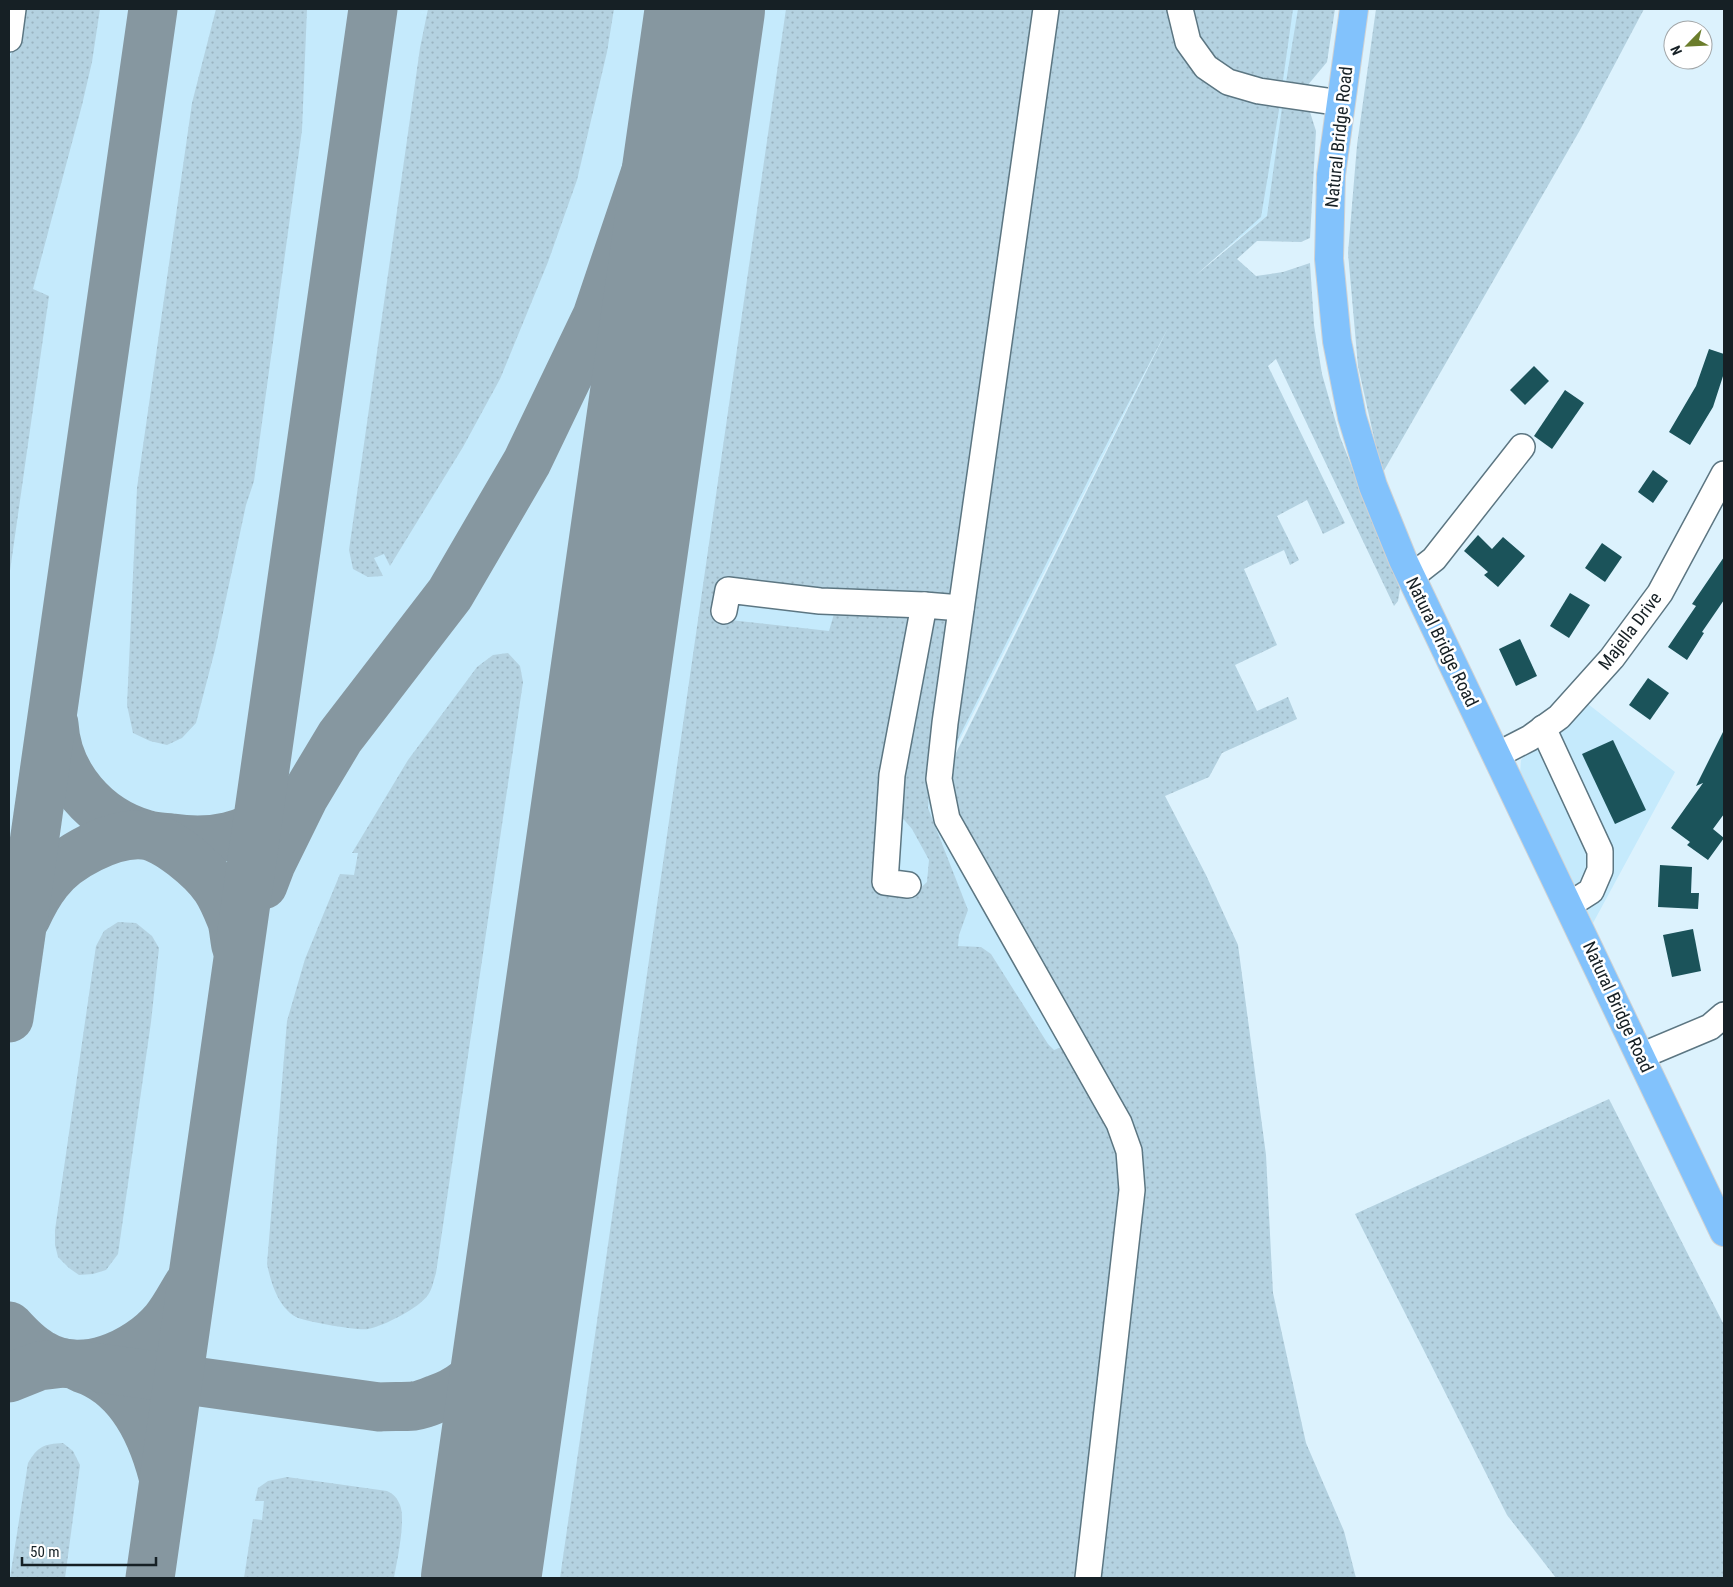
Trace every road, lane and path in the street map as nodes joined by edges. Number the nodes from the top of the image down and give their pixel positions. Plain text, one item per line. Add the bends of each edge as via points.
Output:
1 (13, 9) edge
2 (1046, 9) edge
3 (1180, 9) edge
4 (1354, 9) edge
5 (9, 39) edge
6 (1341, 103) junction
7 (1522, 446) dead end
8 (1724, 474) edge
9 (1411, 576) junction
10 (924, 605) junction
11 (961, 608) junction
12 (724, 611) dead end
13 (1543, 728) junction
14 (1497, 755) junction
15 (908, 885) dead end
16 (1569, 905) junction
17 (1724, 1016) edge
18 (1642, 1056) junction
19 (1724, 1232) edge
20 (1088, 1578) edge

1 - 5 street
2 - 11 street
3 - 6 street via 1188,42 1206,67 1228,82 1259,91
4 - 6 main road, Natural Bridge Road
6 - 9 main road, Natural Bridge Road via 1331,175 1329,259 1336,341 1352,418 1372,486
7 - 9 street via 1434,559
8 - 13 street, Majella Drive via 1660,593 1612,658 1559,717
9 - 14 main road, Natural Bridge Road
10 - 11 street
10 - 12 street via 820,601 728,590
10 - 15 street via 892,776 884,882
11 - 20 street via 940,779 947,818 1119,1123 1129,1151 1132,1190
13 - 14 street, Majella Drive
13 - 16 street via 1600,851 1600,870 1591,891
14 - 16 main road, Natural Bridge Road
16 - 18 main road, Natural Bridge Road
17 - 18 street via 1710,1027
18 - 19 main road, Natural Bridge Road

